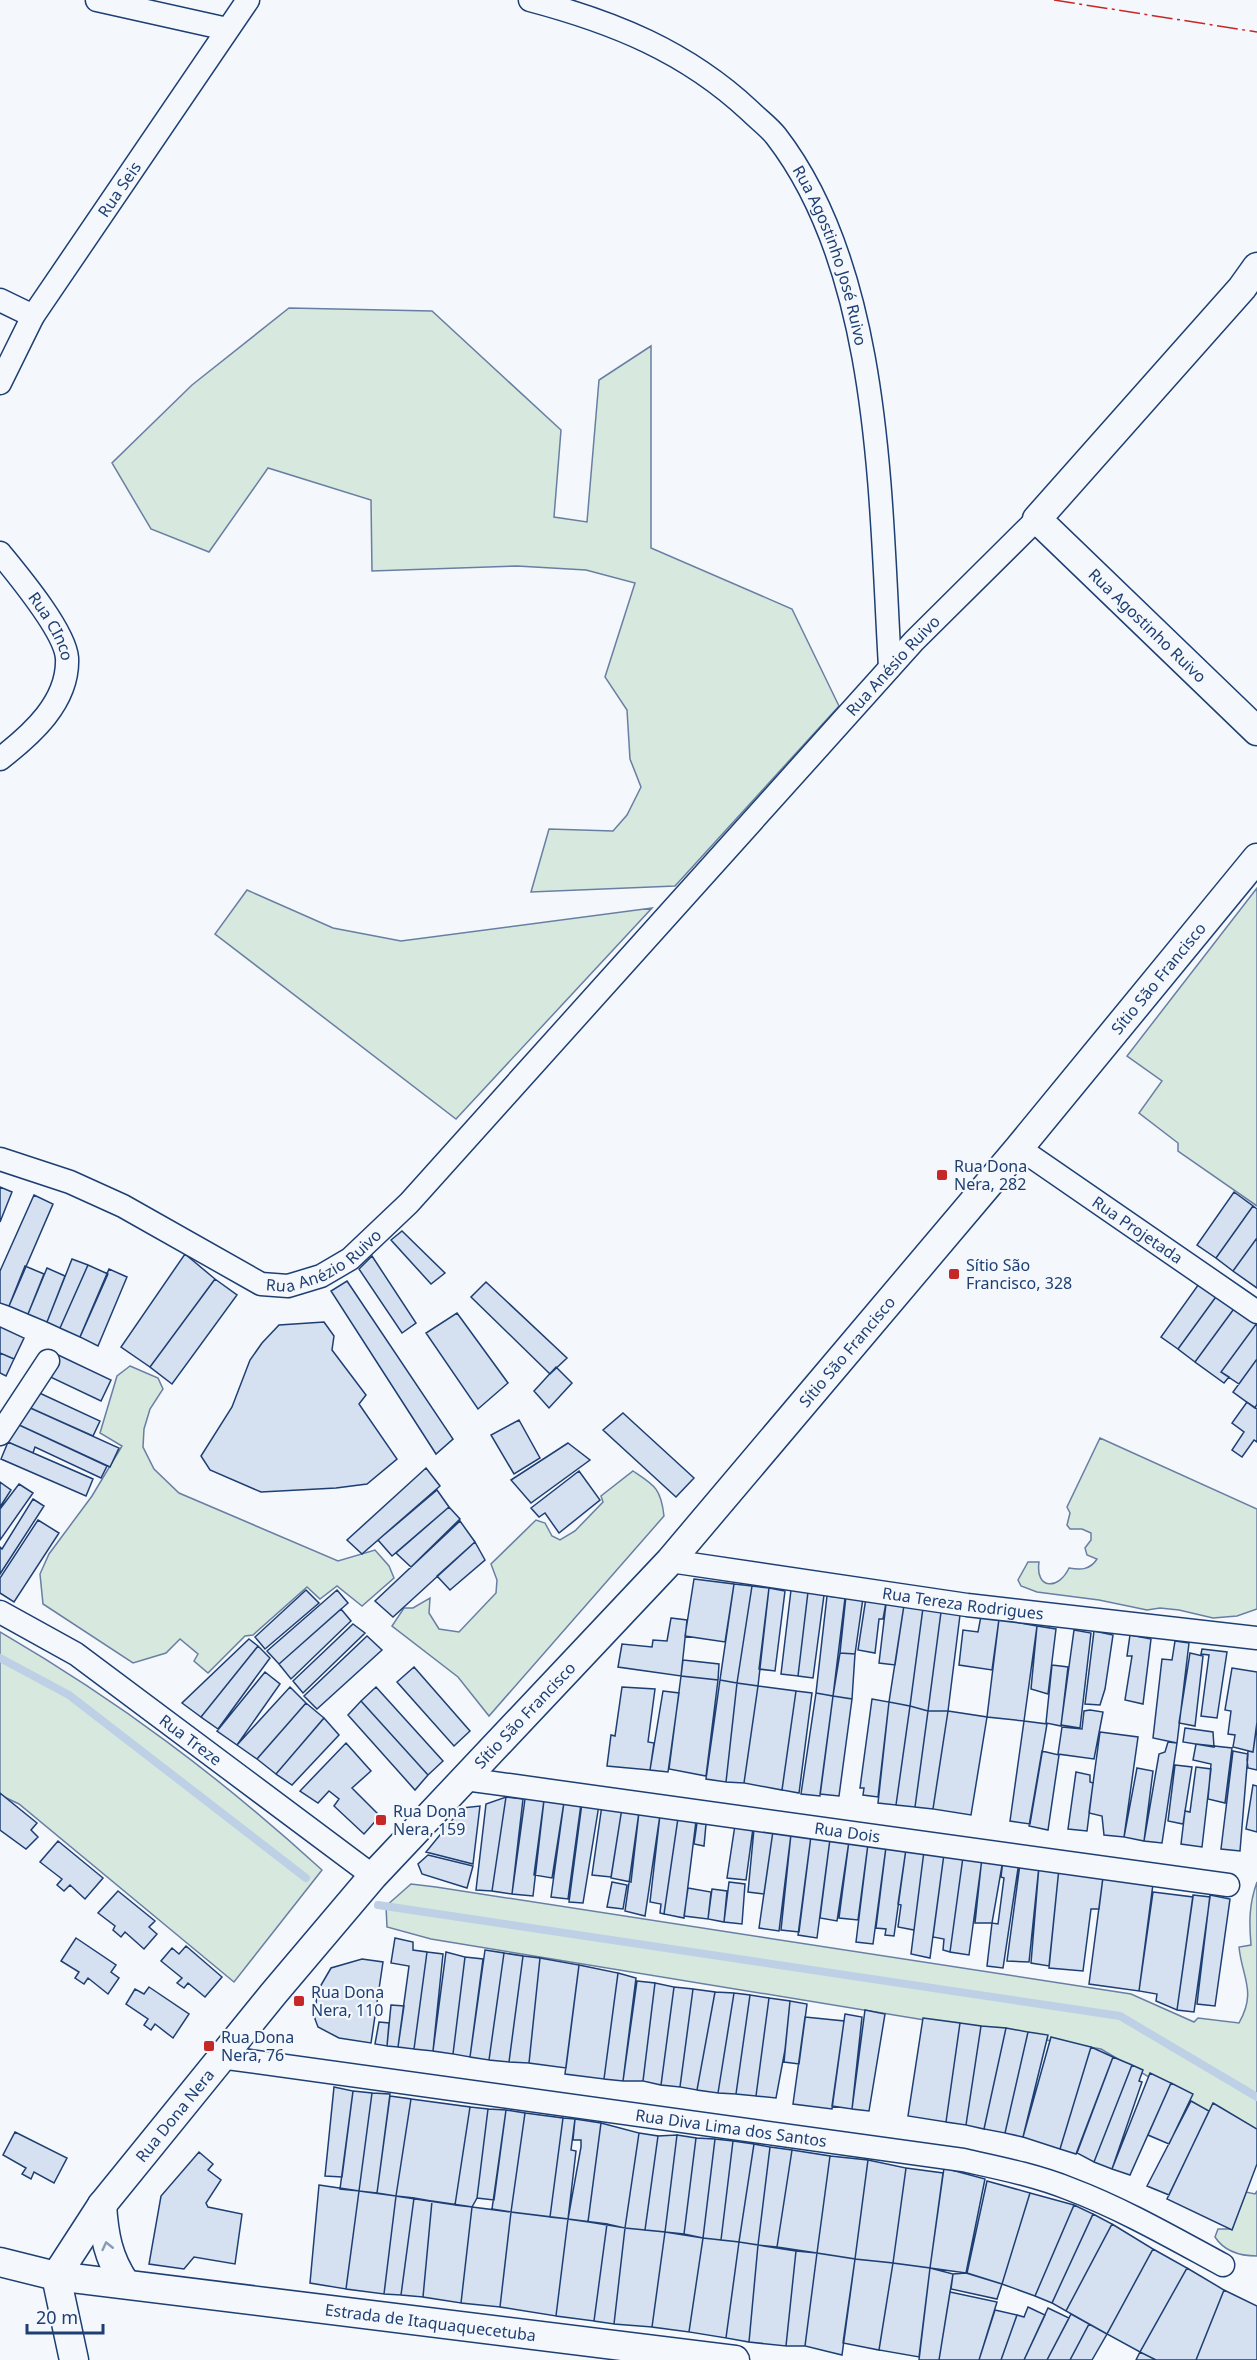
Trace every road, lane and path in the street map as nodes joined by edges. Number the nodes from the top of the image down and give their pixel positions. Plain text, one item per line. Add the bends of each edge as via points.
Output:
1 (97, 0) edge
2 (248, 0) edge
3 (530, 0) edge
4 (227, 29) junction
5 (1257, 267) edge
6 (0, 300) edge
7 (33, 316) junction
8 (0, 383) edge
9 (1037, 519) junction
10 (0, 553) edge
11 (890, 667) junction
12 (1257, 731) edge
13 (0, 759) edge
14 (1257, 858) edge
15 (531, 1068) joint
16 (1019, 1148) junction
17 (0, 1159) edge
18 (1257, 1312) edge
19 (48, 1361) dead end
20 (0, 1434) edge
21 (670, 1561) junction
22 (0, 1612) edge
23 (1257, 1638) edge
24 (465, 1779) junction
25 (419, 1828) joint
26 (373, 1876) junction
27 (1228, 1885) dead end
28 (220, 2057) junction
29 (102, 2205) junction
30 (0, 2262) edge
31 (1224, 2265) dead end
32 (56, 2276) junction
33 (125, 2283) junction
34 (74, 2360) edge
35 (735, 2360) edge

1 - 4 street
2 - 4 street, Rua Seis
3 - 11 street, Rua Agostinho José Ruivo via 592,17 646,40 724,87 775,135 807,184 839,255 870,397
4 - 7 street, Rua Seis
5 - 9 street, Rua Anésio Ruivo
6 - 7 street
7 - 8 street, Rua Seis
9 - 11 street, Rua Anésio Ruivo
9 - 12 street, Rua Agostinho Ruivo
10 - 13 street, Rua CInco via 34,597 67,657 56,703 39,726
11 - 15 street, Rua Anésio Ruivo
14 - 16 street, Sítio São Francisco
15 - 17 street, Rua Anézio Ruivo via 409,1203 350,1259 321,1276 288,1286 261,1284 123,1206 70,1182
16 - 18 street, Rua Projetada
16 - 21 street, Sítio São Francisco
19 - 20 street
21 - 23 street, Rua Tereza Rodrigues via 967,1605
21 - 24 street, Sítio São Francisco
22 - 26 street, Rua Treze via 76,1654
24 - 25 street, Sítio São Francisco
24 - 27 street, Rua Dois
25 - 26 street, Rua Dona Nera
26 - 28 street, Rua Dona Nera
28 - 29 street, Rua Dona Nera
28 - 31 street, Rua Diva Lima dos Santos via 973,2162 1024,2173 1070,2189
29 - 32 street, Rua Dona Nera
33 -> 29 street via 110,2258
30 - 32 street, Estrada de Itaquaquecetuba
32 - 33 street, Estrada de Itaquaquecetuba
32 - 34 street
33 - 35 street, Estrada de Itaquaquecetuba

